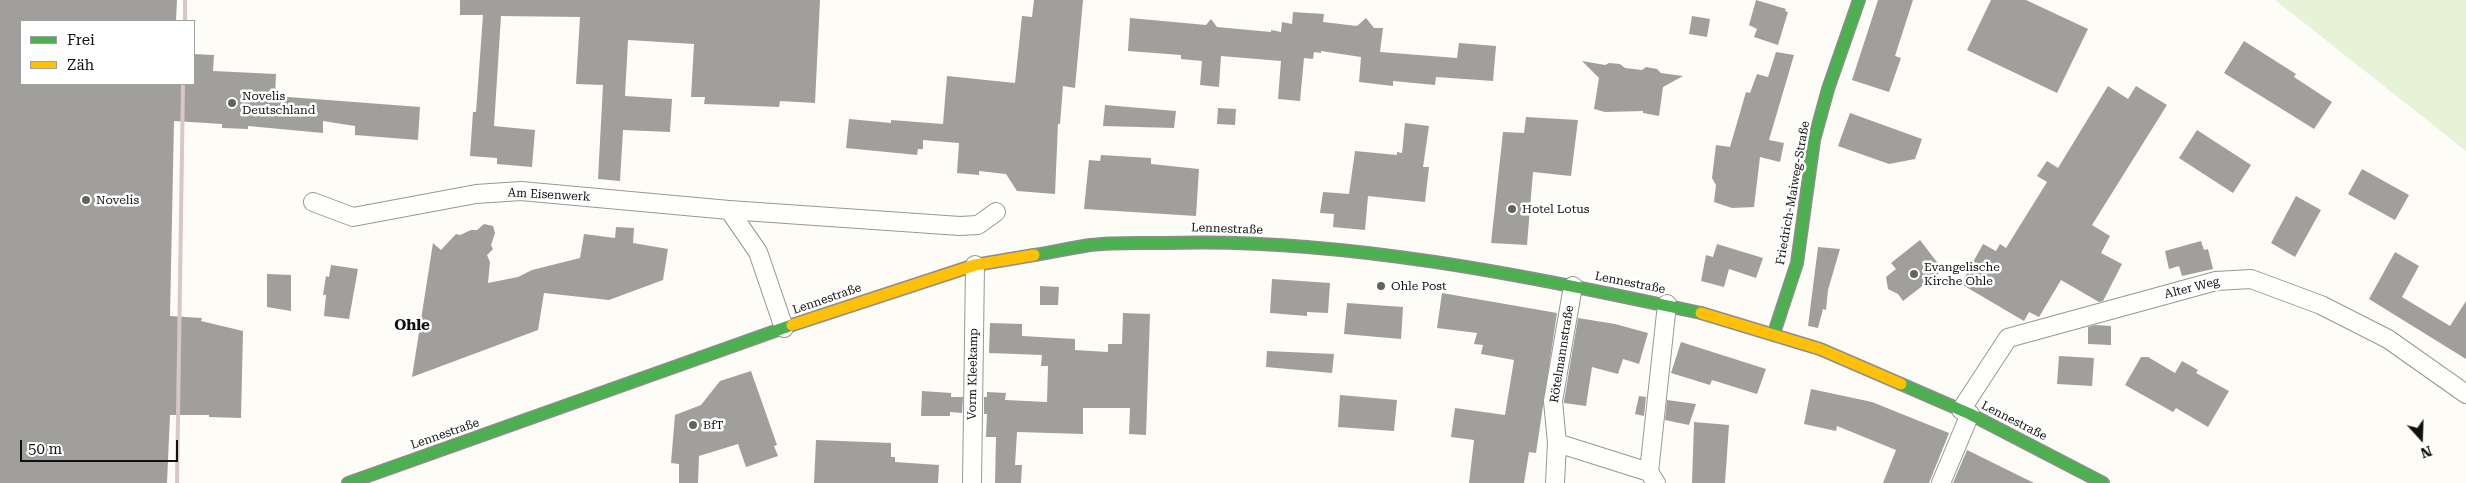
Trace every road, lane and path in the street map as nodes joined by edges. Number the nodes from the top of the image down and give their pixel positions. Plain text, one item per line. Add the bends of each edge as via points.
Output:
1 (1859, 0) edge
2 (313, 202) dead end
3 (729, 210) junction
4 (996, 212) dead end
5 (975, 265) junction
6 (1573, 286) junction
7 (1667, 304) junction
8 (784, 328) junction
9 (1774, 333) junction
10 (2466, 394) edge
11 (1965, 412) junction
12 (1557, 443) junction
13 (1652, 478) edge
14 (348, 483) edge
15 (972, 483) edge
16 (1555, 483) edge
17 (1941, 483) edge
18 (2103, 483) edge

1 - 9 main road, Friedrich-Maiweg-Straße via 1814,140 1797,262
2 - 3 street, Am Eisenwerk via 352,217 476,194 521,191
3 - 4 street, Am Eisenwerk via 960,226 978,225
3 - 8 street via 758,252
5 - 6 main road, Lennestraße via 1091,245 1219,241 1267,243 1389,257
5 - 8 main road, Lennestraße
5 - 15 street, Vorm Kleekamp
6 - 7 main road, Lennestraße
6 - 12 street, Rötelmannstraße via 1553,401
7 - 9 main road, Lennestraße
7 - 13 street
8 - 14 main road, Lennestraße
9 - 11 main road, Lennestraße via 1820,349
10 - 11 street, Alter Weg via 2388,339 2321,305 2251,279 2216,281 2008,338
11 - 17 street, Alter Weg
11 - 18 main road, Lennestraße
12 - 13 street
12 - 16 street, Rötelmannstraße

